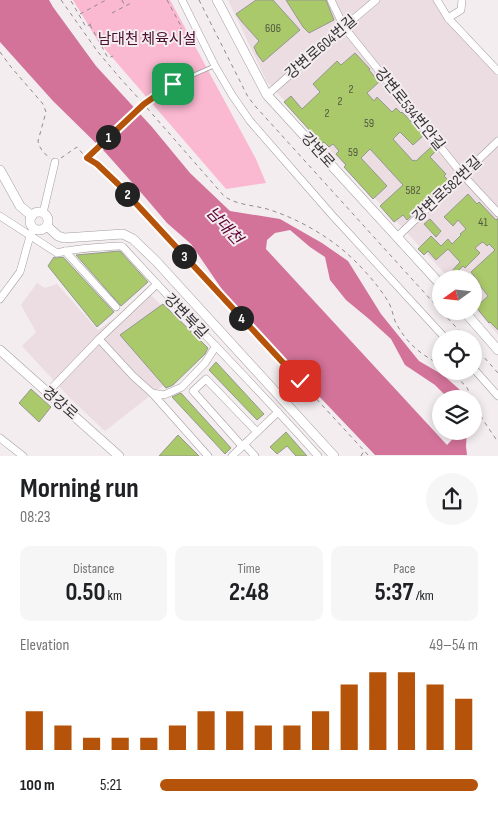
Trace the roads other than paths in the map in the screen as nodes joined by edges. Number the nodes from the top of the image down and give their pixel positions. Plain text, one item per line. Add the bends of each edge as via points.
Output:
1 (182, 0) edge
2 (217, 0) edge
3 (332, 0) edge
4 (376, 0) edge
5 (437, 0) edge
6 (462, 0) edge
7 (448, 18) junction
8 (344, 26) junction
9 (215, 66) junction
10 (498, 71) edge
11 (267, 95) junction
12 (144, 104) road end
13 (498, 141) edge
14 (56, 162) road end
15 (0, 170) edge
16 (462, 174) junction
17 (43, 213) junction
18 (498, 213) edge
19 (0, 216) edge
20 (32, 216) junction
21 (47, 226) junction
22 (32, 232) junction
23 (397, 237) junction
24 (65, 251) junction
25 (432, 275) edge
26 (157, 284) junction
27 (0, 299) edge
28 (116, 306) dead end
29 (472, 320) edge
30 (438, 330) edge
31 (99, 339) junction
32 (216, 346) junction
33 (0, 350) edge
34 (498, 350) edge
35 (482, 378) edge
36 (48, 392) junction
37 (152, 393) junction
38 (498, 396) edge
39 (278, 412) junction
40 (257, 432) junction
41 (0, 438) edge
42 (243, 445) junction
43 (23, 456) edge
44 (119, 456) edge
45 (208, 456) edge
46 (232, 456) edge
47 (255, 456) edge
48 (318, 456) edge
49 (334, 456) edge

1 - 9 street
2 - 11 street, 강변로
3 - 8 street, 강변로534번안길
4 - 8 street, 강변로604번길
5 - 7 street
6 - 7 street via 461,10
7 - 10 street
8 - 11 street, 강변로604번길
8 - 16 street, 강변로534번안길
9 - 12 lane via 173,84
9 - 30 street via 250,121
11 - 23 street, 강변로
13 - 16 street, 강변로582번길
14 - 17 street
15 - 20 street via 20,206
16 - 18 street, 강변로534번안길
16 - 23 street, 강변로582번길
17 - 20 street via 37,212
17 - 21 street via 48,220
19 - 22 street, 강변북길
20 - 22 street
21 - 22 street
21 - 49 street via 64,238 123,234 133,238
22 - 24 street, 강변북길 via 57,253
22 - 27 street via 20,272
23 - 25 street, 강변로
24 - 26 street, 강변북길 via 121,246
24 - 28 street
26 - 31 street
26 - 32 street, 강변북길
29 - 34 street
31 - 36 street
31 - 37 street
32 - 37 street via 182,387 164,395
32 - 39 street, 강변북길
33 - 36 street, 경강로
35 - 38 street
36 - 44 street, 경강로
37 - 45 street
39 - 40 street
39 - 48 street, 강변북길
40 - 42 street
40 - 42 street via 206,379 193,391
41 - 43 street
42 - 46 street
42 - 47 street

